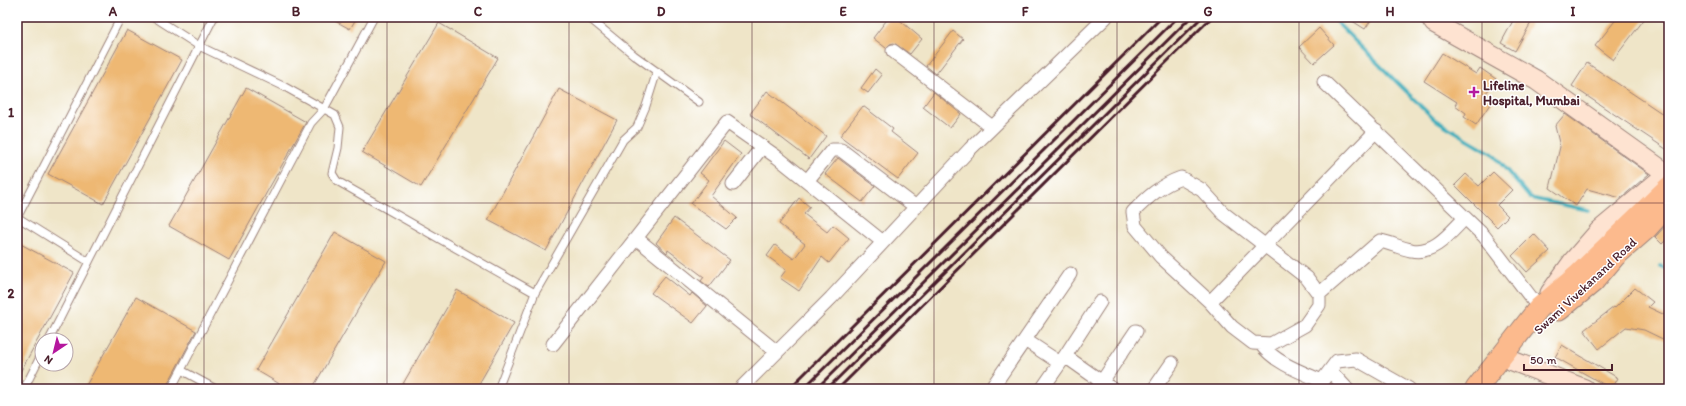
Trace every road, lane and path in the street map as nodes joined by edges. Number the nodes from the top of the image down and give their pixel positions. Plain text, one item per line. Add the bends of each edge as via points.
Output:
1 (121, 17) edge
2 (154, 17) edge
3 (214, 17) edge
4 (374, 17) edge
5 (588, 17) edge
6 (1106, 17) edge
7 (1430, 17) edge
8 (199, 46) junction
9 (893, 51) dead end
10 (657, 71) junction
11 (1324, 82) dead end
12 (699, 102) dead end
13 (324, 109) junction
14 (992, 127) junction
15 (1376, 131) junction
16 (762, 147) junction
17 (1668, 179) edge
18 (807, 182) junction
19 (733, 184) dead end
20 (1669, 204) edge
21 (916, 207) junction
22 (17, 218) edge
23 (1464, 218) junction
24 (636, 238) junction
25 (883, 242) junction
26 (1265, 245) junction
27 (89, 262) junction
28 (1070, 274) dead end
29 (535, 293) junction
30 (1319, 294) junction
31 (1100, 302) dead end
32 (1210, 302) junction
33 (1539, 308) junction
34 (1136, 331) dead end
35 (53, 332) edge
36 (1025, 340) junction
37 (553, 344) dead end
38 (1261, 344) junction
39 (777, 352) junction
40 (1062, 360) junction
41 (1510, 360) junction
42 (1172, 362) dead end
43 (34, 369) edge
44 (181, 370) junction
45 (1330, 371) junction
46 (1104, 386) edge
47 (1484, 387) edge
48 (24, 389) edge
49 (171, 389) edge
50 (216, 389) edge
51 (498, 389) edge
52 (740, 389) edge
53 (991, 389) edge
54 (1042, 389) edge
55 (1154, 389) edge
56 (1347, 389) edge
57 (1409, 389) edge
58 (1585, 389) edge

1 - 22 lane
2 - 8 lane
3 - 8 lane
4 - 13 lane
5 - 10 lane
6 - 14 street
7 - 17 main road via 1434,23 1536,80
8 - 13 lane via 285,87
8 - 27 lane
9 - 14 street
10 - 12 lane
10 - 29 lane via 637,127 623,140
11 - 15 street
13 - 29 lane via 335,115 340,127 332,174 337,181
13 - 44 lane via 311,123
14 - 21 street
15 - 23 street
15 - 26 street
16 - 18 street
16 - 19 street
16 - 24 street via 727,122
17 - 33 main road, Swami Vivekanand Road via 1578,275
17 - 33 main road, Swami Vivekanand Road via 1632,202 1600,230 1573,261
18 - 21 street via 832,150 841,150
18 - 25 street
20 - 41 main road, Swami Vivekanand Road via 1615,256 1593,282 1545,321
21 - 25 street
22 - 27 lane
23 - 30 street via 1441,242 1426,250 1411,250 1380,241
23 - 33 street via 1484,236
24 - 37 street
24 - 39 street
25 - 39 street
26 - 30 street via 1306,278
26 - 32 street
26 - 32 street via 1224,213 1202,190 1181,178 1167,183 1151,194 1133,212 1135,226 1161,257
27 - 35 lane
28 - 36 street
29 - 51 lane
30 - 38 street via 1319,305 1305,324 1271,344
31 - 40 street
32 - 38 street via 1232,327 1253,343
33 - 47 main road, Swami Vivekanand Road
34 - 46 street
36 - 40 street
36 - 53 street
38 - 45 street via 1266,351 1290,367 1322,381
39 - 52 street
40 - 46 street
40 - 54 street
41 - 47 main road, Swami Vivekanand Road
41 - 58 main road
42 - 55 street
43 - 48 lane
44 - 49 lane
44 - 50 lane
45 - 56 street
45 - 57 street via 1337,361 1356,359

